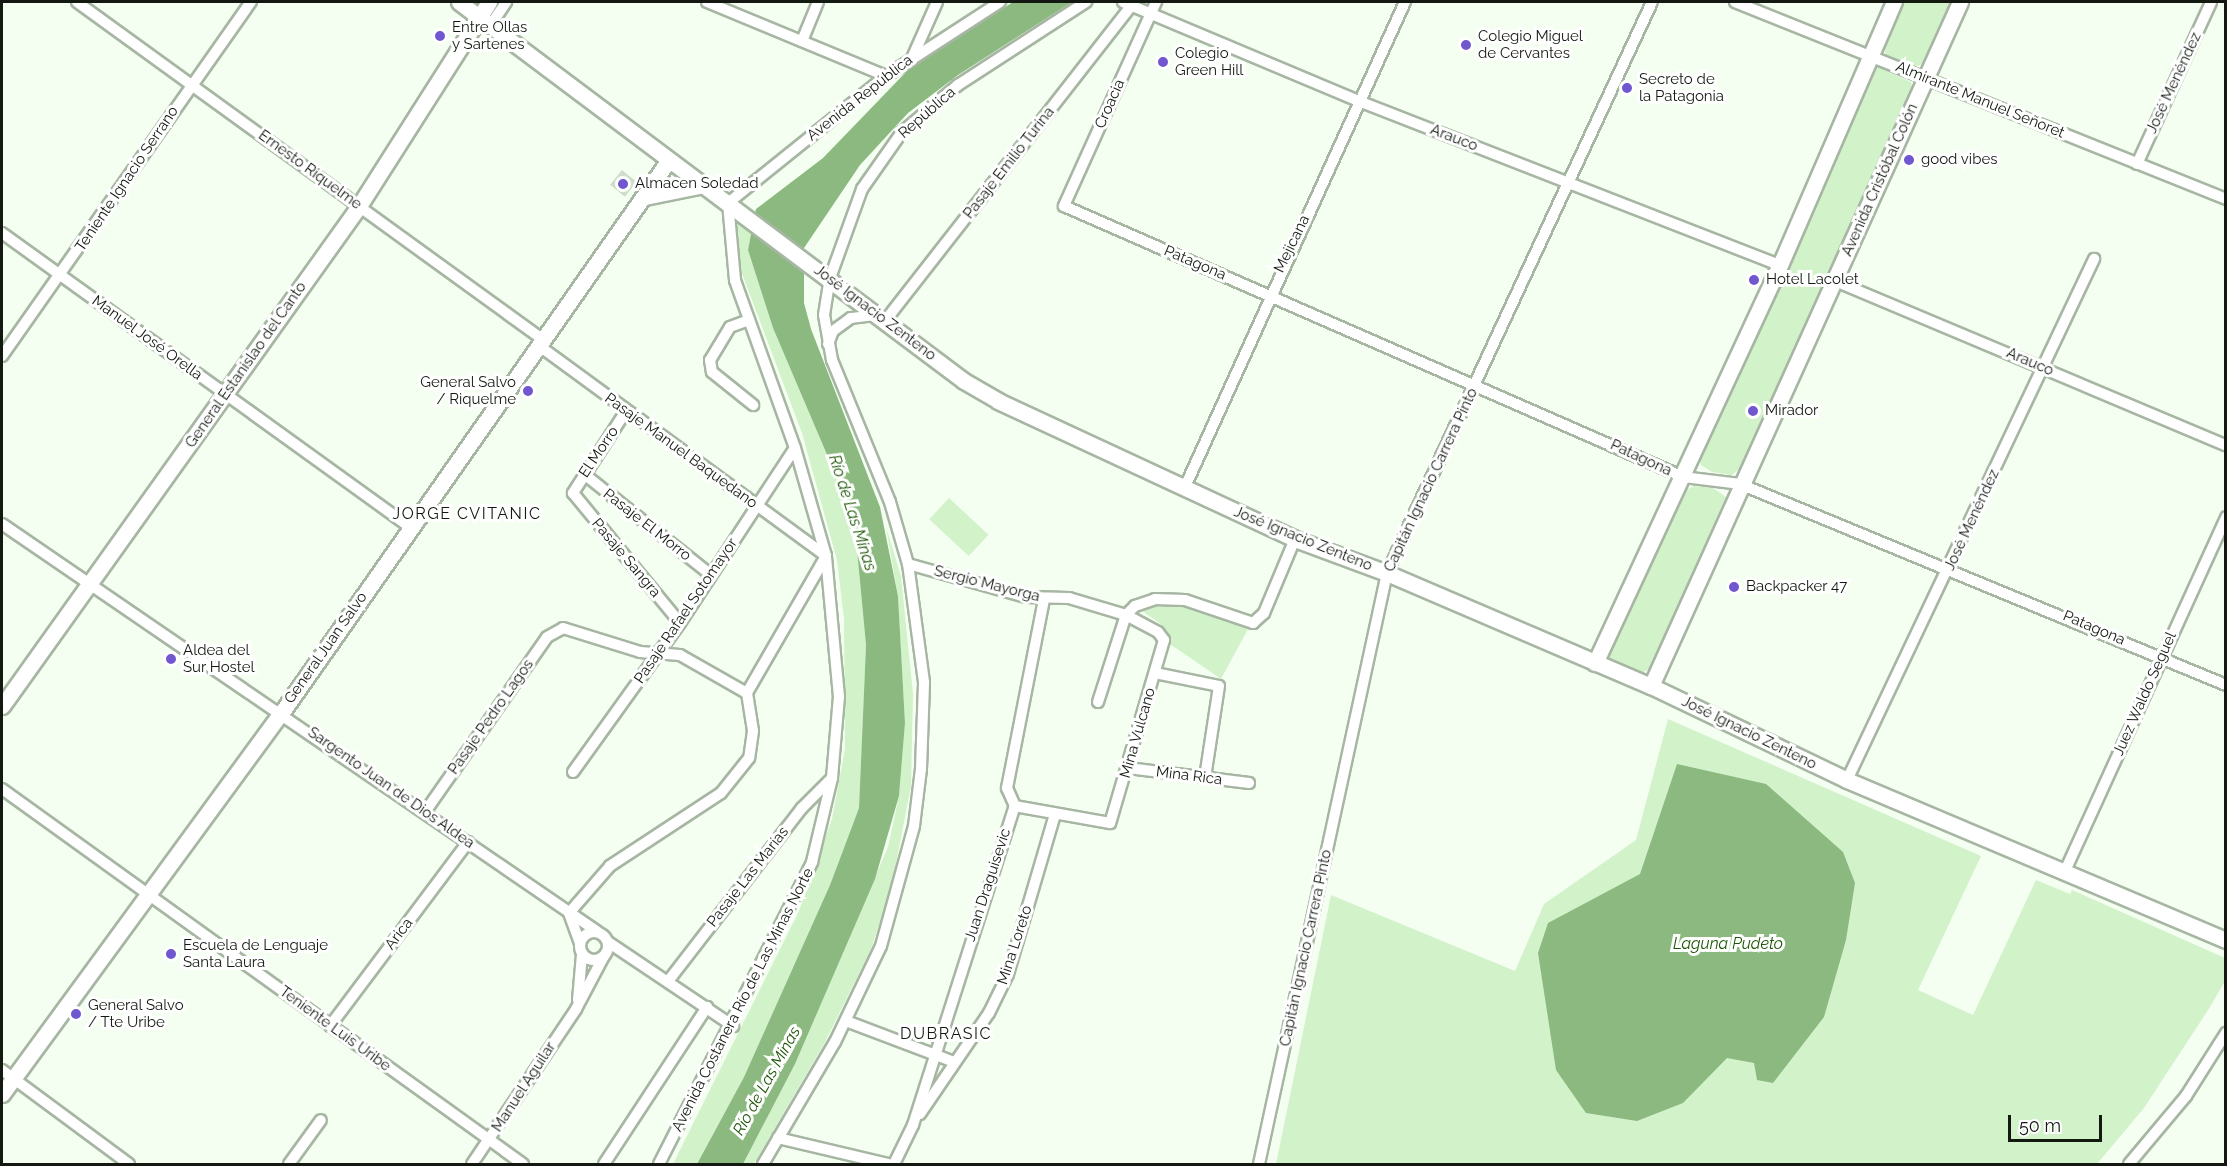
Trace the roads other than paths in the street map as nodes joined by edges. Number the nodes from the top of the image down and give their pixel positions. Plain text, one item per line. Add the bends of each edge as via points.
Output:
1 (77, 2) edge
2 (251, 2) edge
3 (459, 2) edge
4 (489, 2) edge
5 (506, 2) edge
6 (818, 2) edge
7 (937, 2) edge
8 (1000, 2) edge
9 (1086, 2) edge
10 (1129, 2) edge
11 (1156, 2) edge
12 (1405, 2) edge
13 (1652, 2) edge
14 (1735, 2) edge
15 (1894, 2) edge
16 (1960, 2) edge
17 (2211, 2) edge
18 (714, 3) edge
19 (1151, 13) junction
20 (486, 22) junction
21 (802, 41) junction
22 (914, 56) junction
23 (1870, 56) junction
24 (886, 76) junction
25 (1925, 78) junction
26 (192, 84) junction
27 (1361, 102) junction
28 (669, 160) junction
29 (2137, 164) junction
30 (1571, 184) junction
31 (703, 185) junction
32 (645, 197) junction
33 (2226, 199) edge
34 (728, 203) junction
35 (359, 206) junction
36 (1064, 206) joint
37 (2, 232) edge
38 (2094, 259) dead end
39 (1780, 265) junction
40 (62, 276) junction
41 (830, 278) junction
42 (1835, 281) junction
43 (1268, 295) junction
44 (880, 318) junction
45 (749, 320) junction
46 (540, 342) junction
47 (828, 344) junction
48 (2, 356) edge
49 (2043, 367) junction
50 (1476, 383) junction
51 (226, 394) junction
52 (753, 405) dead end
53 (626, 411) junction
54 (2226, 445) edge
55 (795, 448) junction
56 (584, 474) junction
57 (1683, 477) junction
58 (1740, 484) junction
59 (1184, 489) junction
60 (573, 493) joint
61 (757, 506) junction
62 (2226, 517) edge
63 (2, 524) edge
64 (410, 527) junction
65 (1295, 539) junction
66 (826, 556) junction
67 (908, 564) junction
68 (1949, 568) junction
69 (1387, 573) junction
70 (711, 575) junction
71 (89, 583) junction
72 (1044, 600) junction
73 (1126, 615) junction
74 (680, 622) junction
75 (1164, 640) joint
76 (659, 652) junction
77 (2162, 656) junction
78 (1595, 663) junction
79 (1155, 672) junction
80 (2226, 685) edge
81 (1651, 686) junction
82 (747, 693) junction
83 (1098, 702) dead end
84 (2, 706) edge
85 (282, 712) junction
86 (1128, 768) junction
87 (573, 772) dead end
88 (832, 778) junction
89 (1205, 778) junction
90 (1847, 780) junction
91 (1249, 783) dead end
92 (2, 789) edge
93 (1015, 806) junction
94 (424, 812) junction
95 (1055, 814) junction
96 (468, 842) junction
97 (2065, 871) junction
98 (148, 894) junction
99 (569, 913) junction
100 (598, 932) junction
101 (2226, 940) edge
102 (608, 942) junction
103 (581, 949) junction
104 (604, 956) junction
105 (669, 980) junction
106 (707, 1007) junction
107 (576, 1009) junction
108 (846, 1021) junction
109 (330, 1026) junction
110 (733, 1026) junction
111 (2226, 1033) edge
112 (934, 1054) junction
113 (954, 1062) junction
114 (7, 1074) edge
115 (2, 1094) edge
116 (321, 1120) dead end
117 (913, 1125) junction
118 (778, 1138) junction
119 (489, 1140) junction
120 (129, 1164) edge
121 (289, 1164) edge
122 (472, 1164) edge
123 (523, 1164) edge
124 (604, 1164) edge
125 (659, 1164) edge
126 (763, 1164) edge
127 (888, 1164) edge
128 (894, 1164) edge
129 (1259, 1164) edge
130 (2129, 1164) edge

1 - 26 street, Ernesto Riquelme
2 - 26 street, Teniente Ignacio Serrano
3 - 20 street, José Ignacio Zenteno
4 - 20 street, General Estanislao del Canto
5 - 20 street
6 - 21 street
7 - 22 street
8 - 22 street, Avenida República
9 - 41 street, República via 958,86 902,132 862,189
10 - 19 street, Arauco
10 - 44 street, Pasaje Emilio Turina
11 - 19 street, Croacia
12 - 27 street, Mejicana
13 - 30 street, Capitán Ignacio Carrera Pinto
14 - 23 street, Almirante Manuel Señoret
15 - 23 street
16 - 25 street, Avenida Cristóbal Colón
17 - 29 street, José Menéndez
18 - 21 street
19 - 27 street, Arauco
19 - 36 street, Croacia
20 - 28 street, José Ignacio Zenteno
20 - 35 street, General Estanislao del Canto
21 - 24 street
22 - 24 street, Avenida República
23 - 25 street, Almirante Manuel Señoret
23 - 39 street
24 - 34 street, Avenida República
25 - 29 street, Almirante Manuel Señoret
25 - 42 street, Avenida Cristóbal Colón
26 - 35 street, Ernesto Riquelme
26 - 40 street, Teniente Ignacio Serrano
27 - 30 street, Arauco
27 - 43 street, Mejicana
28 - 31 street, José Ignacio Zenteno
28 - 32 street, General Juan Salvo
29 - 33 street, Almirante Manuel Señoret
30 - 39 street, Arauco
30 - 50 street, Capitán Ignacio Carrera Pinto
31 - 32 street
31 - 34 street, José Ignacio Zenteno
32 - 46 street, General Juan Salvo
34 - 41 street, José Ignacio Zenteno
34 - 45 street, Avenida Costanera Río de Las Minas Norte via 735,280
35 - 46 street, Ernesto Riquelme
35 - 51 street, General Estanislao del Canto
36 - 43 street, Patagona
37 - 40 street, Manuel José Orella
38 - 49 street, José Menéndez
39 - 57 street
40 - 48 street, Teniente Ignacio Serrano
40 - 51 street, Manuel José Orella
41 - 44 street, José Ignacio Zenteno
41 - 47 street, República via 824,315
42 - 49 street, Arauco
42 - 58 street, Avenida Cristóbal Colón
43 - 50 street, Patagona
43 - 59 street, Mejicana
44 - 47 street via 850,318 833,331
44 - 59 street, José Ignacio Zenteno via 998,401
45 - 52 street via 730,327 710,360 712,372
45 - 55 street, Avenida Costanera Río de Las Minas Norte
46 - 53 street, Pasaje Manuel Baquedano
46 - 64 street, General Juan Salvo
47 - 67 street, República via 890,502
49 - 54 street, Arauco
49 - 68 street, José Menéndez
50 - 57 street, Patagona
50 - 69 street, Capitán Ignacio Carrera Pinto
51 - 64 street, Manuel José Orella
51 - 71 street, General Estanislao del Canto
53 - 56 street, El Morro
53 - 61 street, Pasaje Manuel Baquedano
55 - 61 street, Pasaje Rafael Sotomayor
55 - 66 street, Avenida Costanera Río de Las Minas Norte
56 - 60 street, El Morro
56 - 70 street, Pasaje El Morro
57 - 58 street, Patagona
57 - 78 street
58 - 68 street, Patagona
58 - 81 street, Avenida Cristóbal Colón
59 - 65 street, José Ignacio Zenteno
60 - 74 street, Pasaje Sangra
61 - 66 street, Pasaje Manuel Baquedano
61 - 70 street, Pasaje Rafael Sotomayor
62 - 77 street, Juez Waldo Seguel
63 - 71 street, Sargento Juan de Dios Aldea
64 - 85 street, General Juan Salvo
65 - 69 street, José Ignacio Zenteno
65 - 73 street via 1264,613 1253,622 1175,598 1155,599
66 - 82 street
66 - 88 street, Avenida Costanera Río de Las Minas Norte via 839,697
67 - 72 street, Sergio Mayorga
67 - 108 street, República via 924,682 914,826 881,946
68 - 77 street, Patagona
68 - 90 street, José Menéndez
69 - 78 street, José Ignacio Zenteno
69 - 129 street, Capitán Ignacio Carrera Pinto
70 - 74 street, Pasaje Rafael Sotomayor
71 - 84 street, General Estanislao del Canto
71 - 85 street, Sargento Juan de Dios Aldea
72 - 73 street, Sergio Mayorga via 1069,598
72 - 93 street via 1007,788
73 - 75 street, Sergio Mayorga via 1158,632
73 - 83 street
74 - 76 street, Pasaje Rafael Sotomayor
75 - 79 street, Mina Vulcano
76 - 82 street via 680,655
76 - 87 street, Pasaje Rafael Sotomayor
76 - 94 street, Pasaje Pedro Lagos via 640,652 585,631 563,628 547,637
77 - 80 street, Patagona
77 - 97 street, Juez Waldo Seguel
78 - 81 street, José Ignacio Zenteno
79 - 86 street, Mina Vulcano
79 - 89 street via 1219,686
81 - 90 street, José Ignacio Zenteno
82 - 99 street via 753,746 722,793 610,866
85 - 94 street, Sargento Juan de Dios Aldea
85 - 98 street, General Juan Salvo
86 - 89 street, Mina Rica
86 - 95 street, Mina Vulcano via 1110,824
88 - 105 street, Pasaje Las Marías via 802,808
88 - 110 street, Avenida Costanera Río de Las Minas Norte via 812,862
89 - 91 street, Mina Rica
90 - 97 street, José Ignacio Zenteno
92 - 98 street, Teniente Luis Uribe
93 - 95 street
93 - 112 street, Juan Draguisevic
94 - 96 street, Sargento Juan de Dios Aldea
95 - 113 street, Mina Loreto via 1008,974 988,1013
96 - 99 street, Sargento Juan de Dios Aldea
96 - 109 street, Arica
97 - 101 street, José Ignacio Zenteno
98 - 109 street, Teniente Luis Uribe
98 - 114 street, General Juan Salvo
99 - 100 street, Sargento Juan de Dios Aldea
99 - 103 street
100 - 102 street
100 - 103 street via 585,935
102 - 104 street
102 - 105 street
103 - 104 street via 595,960
103 - 107 street, Manuel Aguilar
104 - 107 street, Manuel Aguilar
105 - 106 street
106 - 110 street
106 - 124 street
107 - 119 street, Manuel Aguilar
108 - 112 street
108 - 118 street, República
109 - 119 street, Teniente Luis Uribe
110 - 125 street, Avenida Costanera Río de Las Minas Norte
111 - 130 street via 2186,1096
112 - 113 street
112 - 117 street, Juan Draguisevic
113 - 117 street, Mina Loreto
114 - 115 street, General Juan Salvo
114 - 120 street
116 - 121 street
117 - 128 street, Juan Draguisevic
118 - 126 street, República
118 - 127 street
119 - 122 street, Manuel Aguilar
119 - 123 street, Teniente Luis Uribe

